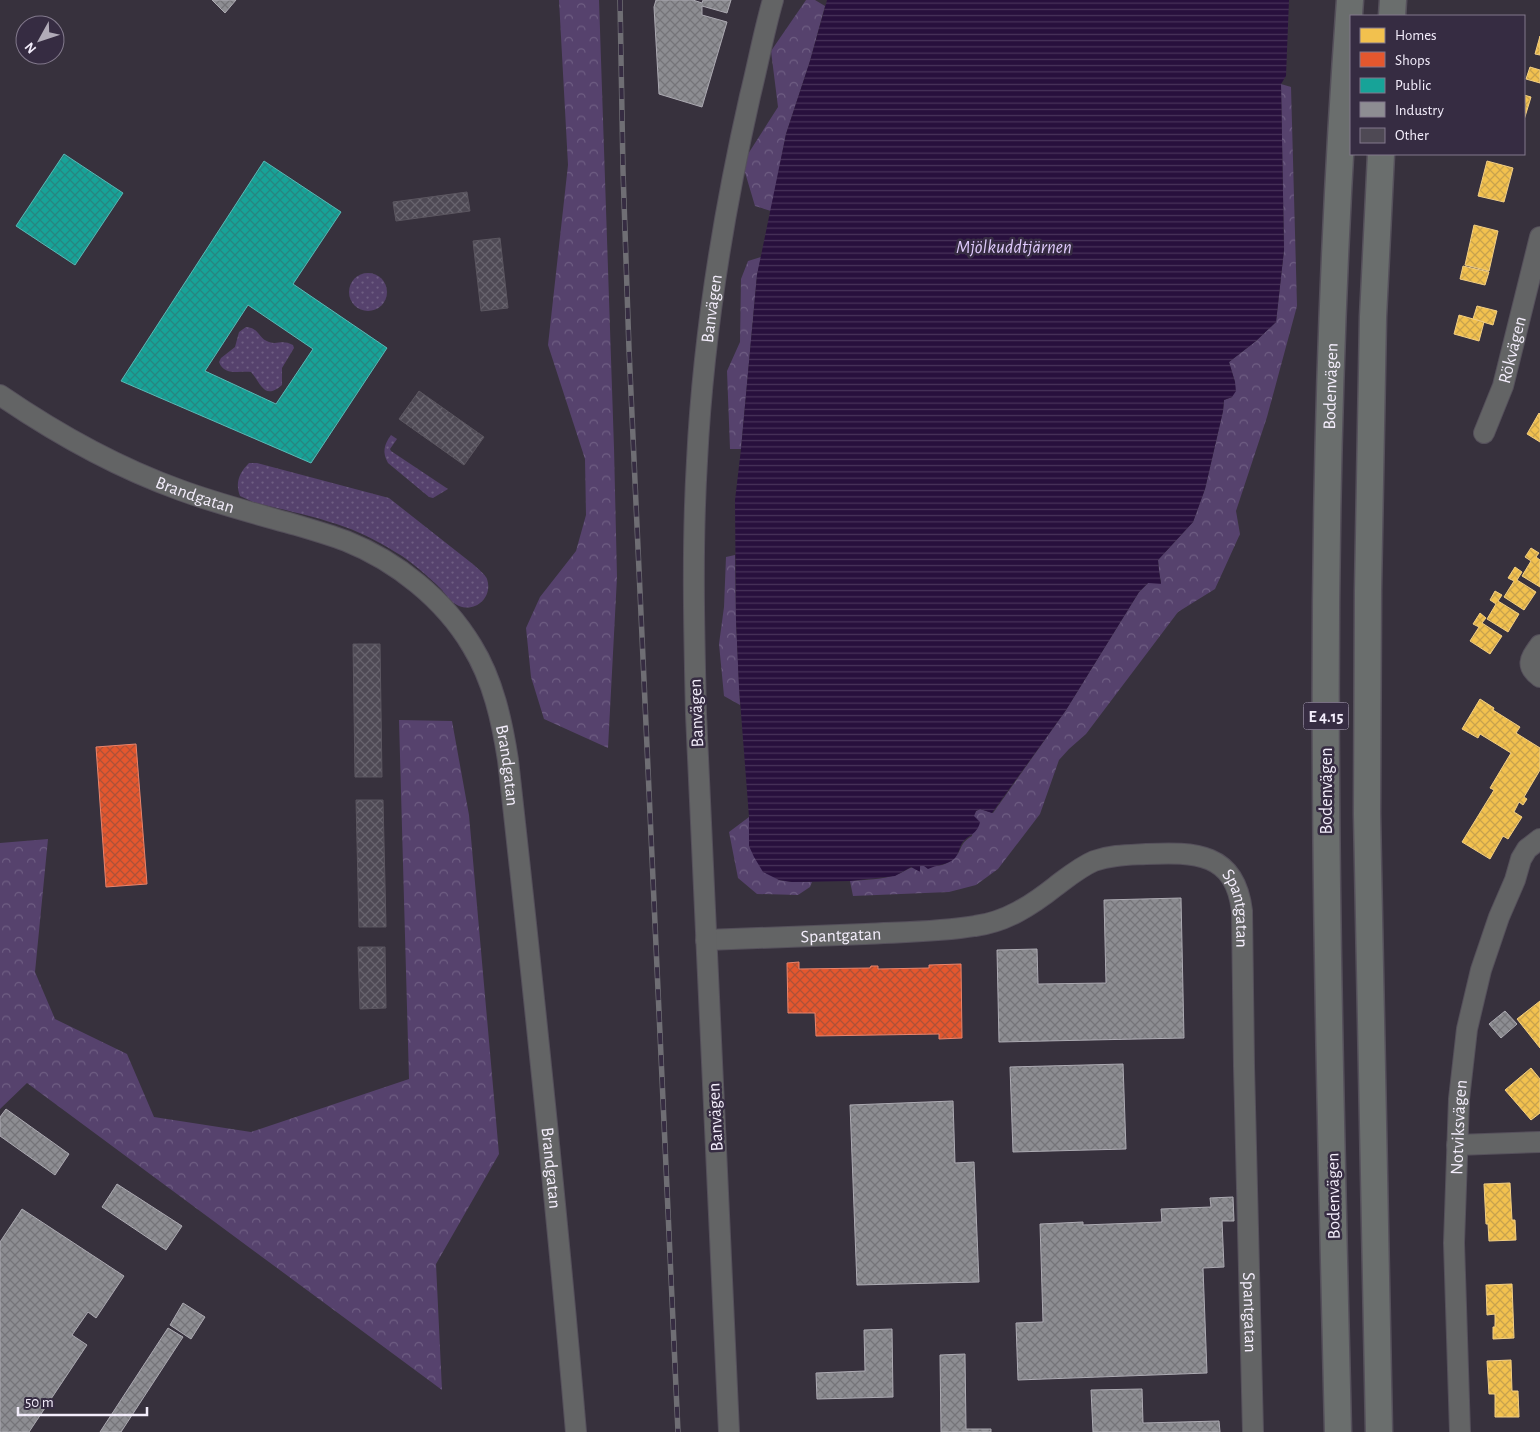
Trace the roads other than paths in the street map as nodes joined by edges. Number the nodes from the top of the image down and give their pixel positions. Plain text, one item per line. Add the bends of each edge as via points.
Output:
1 (773, 0) edge
2 (1350, 0) edge
3 (1393, 0) edge
4 (1392, 15) edge
5 (1381, 155) edge
6 (1540, 237) edge
7 (0, 395) edge
8 (1484, 433) dead end
9 (1540, 645) edge
10 (1540, 677) edge
11 (1540, 840) edge
12 (706, 940) junction
13 (1540, 1142) edge
14 (1457, 1145) junction
15 (576, 1432) edge
16 (730, 1432) edge
17 (1253, 1432) edge
18 (1338, 1432) edge
19 (1379, 1432) edge
20 (1460, 1432) edge

1 - 12 street, Banvägen via 738,149 725,221 705,365 697,459 693,619
2 - 18 main road, Bodenvägen / E 4.15 via 1341,119 1326,606 1329,1074
3 - 4 main road
5 - 19 main road, E 4.15 via 1373,327 1367,804
6 - 8 street, Rökvägen via 1503,386
7 - 15 street, Brandgatan via 88,450 144,476 181,491 346,541 380,557 428,593 473,646 496,700 508,760
9 - 10 street via 1530,667
11 - 14 street, Notviksvägen via 1522,855 1481,970 1467,1030 1460,1080
12 - 16 street, Banvägen
12 - 17 street, Spantgatan via 930,931 974,926 1007,918 1076,870 1114,856 1192,854 1220,865 1238,889 1242,911
13 - 14 street
14 - 20 street, Notviksvägen via 1454,1243

